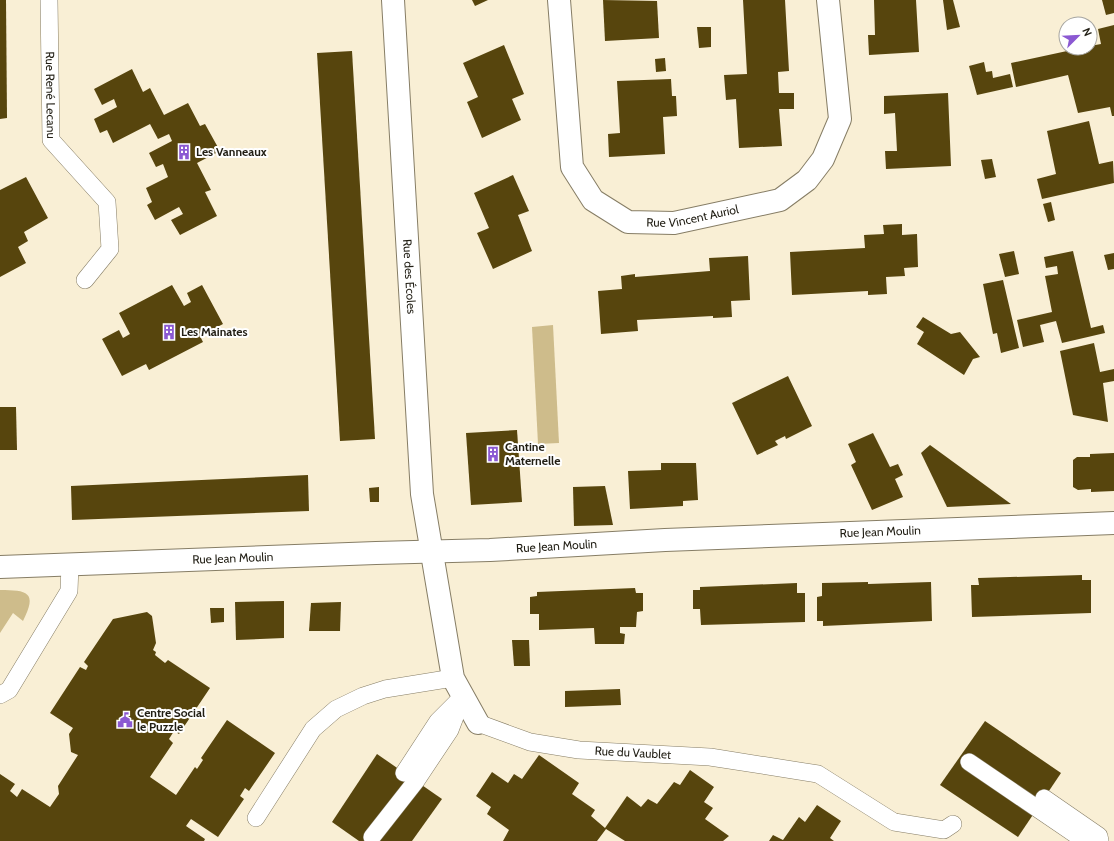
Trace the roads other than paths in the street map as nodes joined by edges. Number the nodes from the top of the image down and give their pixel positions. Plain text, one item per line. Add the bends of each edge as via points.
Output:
1 (49, 0) edge
2 (393, 0) edge
3 (558, 0) edge
4 (828, 0) edge
5 (85, 280) dead end
6 (1114, 523) edge
7 (432, 551) junction
8 (70, 565) junction
9 (0, 567) edge
10 (458, 687) junction
11 (0, 695) edge
12 (478, 723) joint
13 (969, 762) dead end
14 (404, 773) dead end
15 (1044, 798) dead end
16 (256, 818) dead end
17 (953, 824) dead end
18 (372, 837) dead end
19 (1085, 841) edge
20 (1100, 841) edge

1 - 5 lane, Rue René Lecanu via 51,140 106,202 110,249
2 - 7 street, Rue des Écoles via 422,494
3 - 4 street, Rue Vincent Auriol via 572,167 593,200 628,222 674,224 780,200 807,180 823,159 840,119
6 - 7 street, Rue Jean Moulin
7 - 8 street, Rue Jean Moulin
7 - 10 street, Rue du Vaublet
8 - 9 street, Rue Jean Moulin
8 - 11 lane via 68,591 9,690
10 - 12 street, Rue du Vaublet
10 - 14 lane
10 - 16 lane via 385,688 336,709 313,729
10 - 18 lane via 450,730 416,781
12 - 17 lane, Rue du Vaublet via 530,742 579,750 710,757 818,774 894,822 944,830
13 - 19 lane
15 - 20 lane via 1099,836

